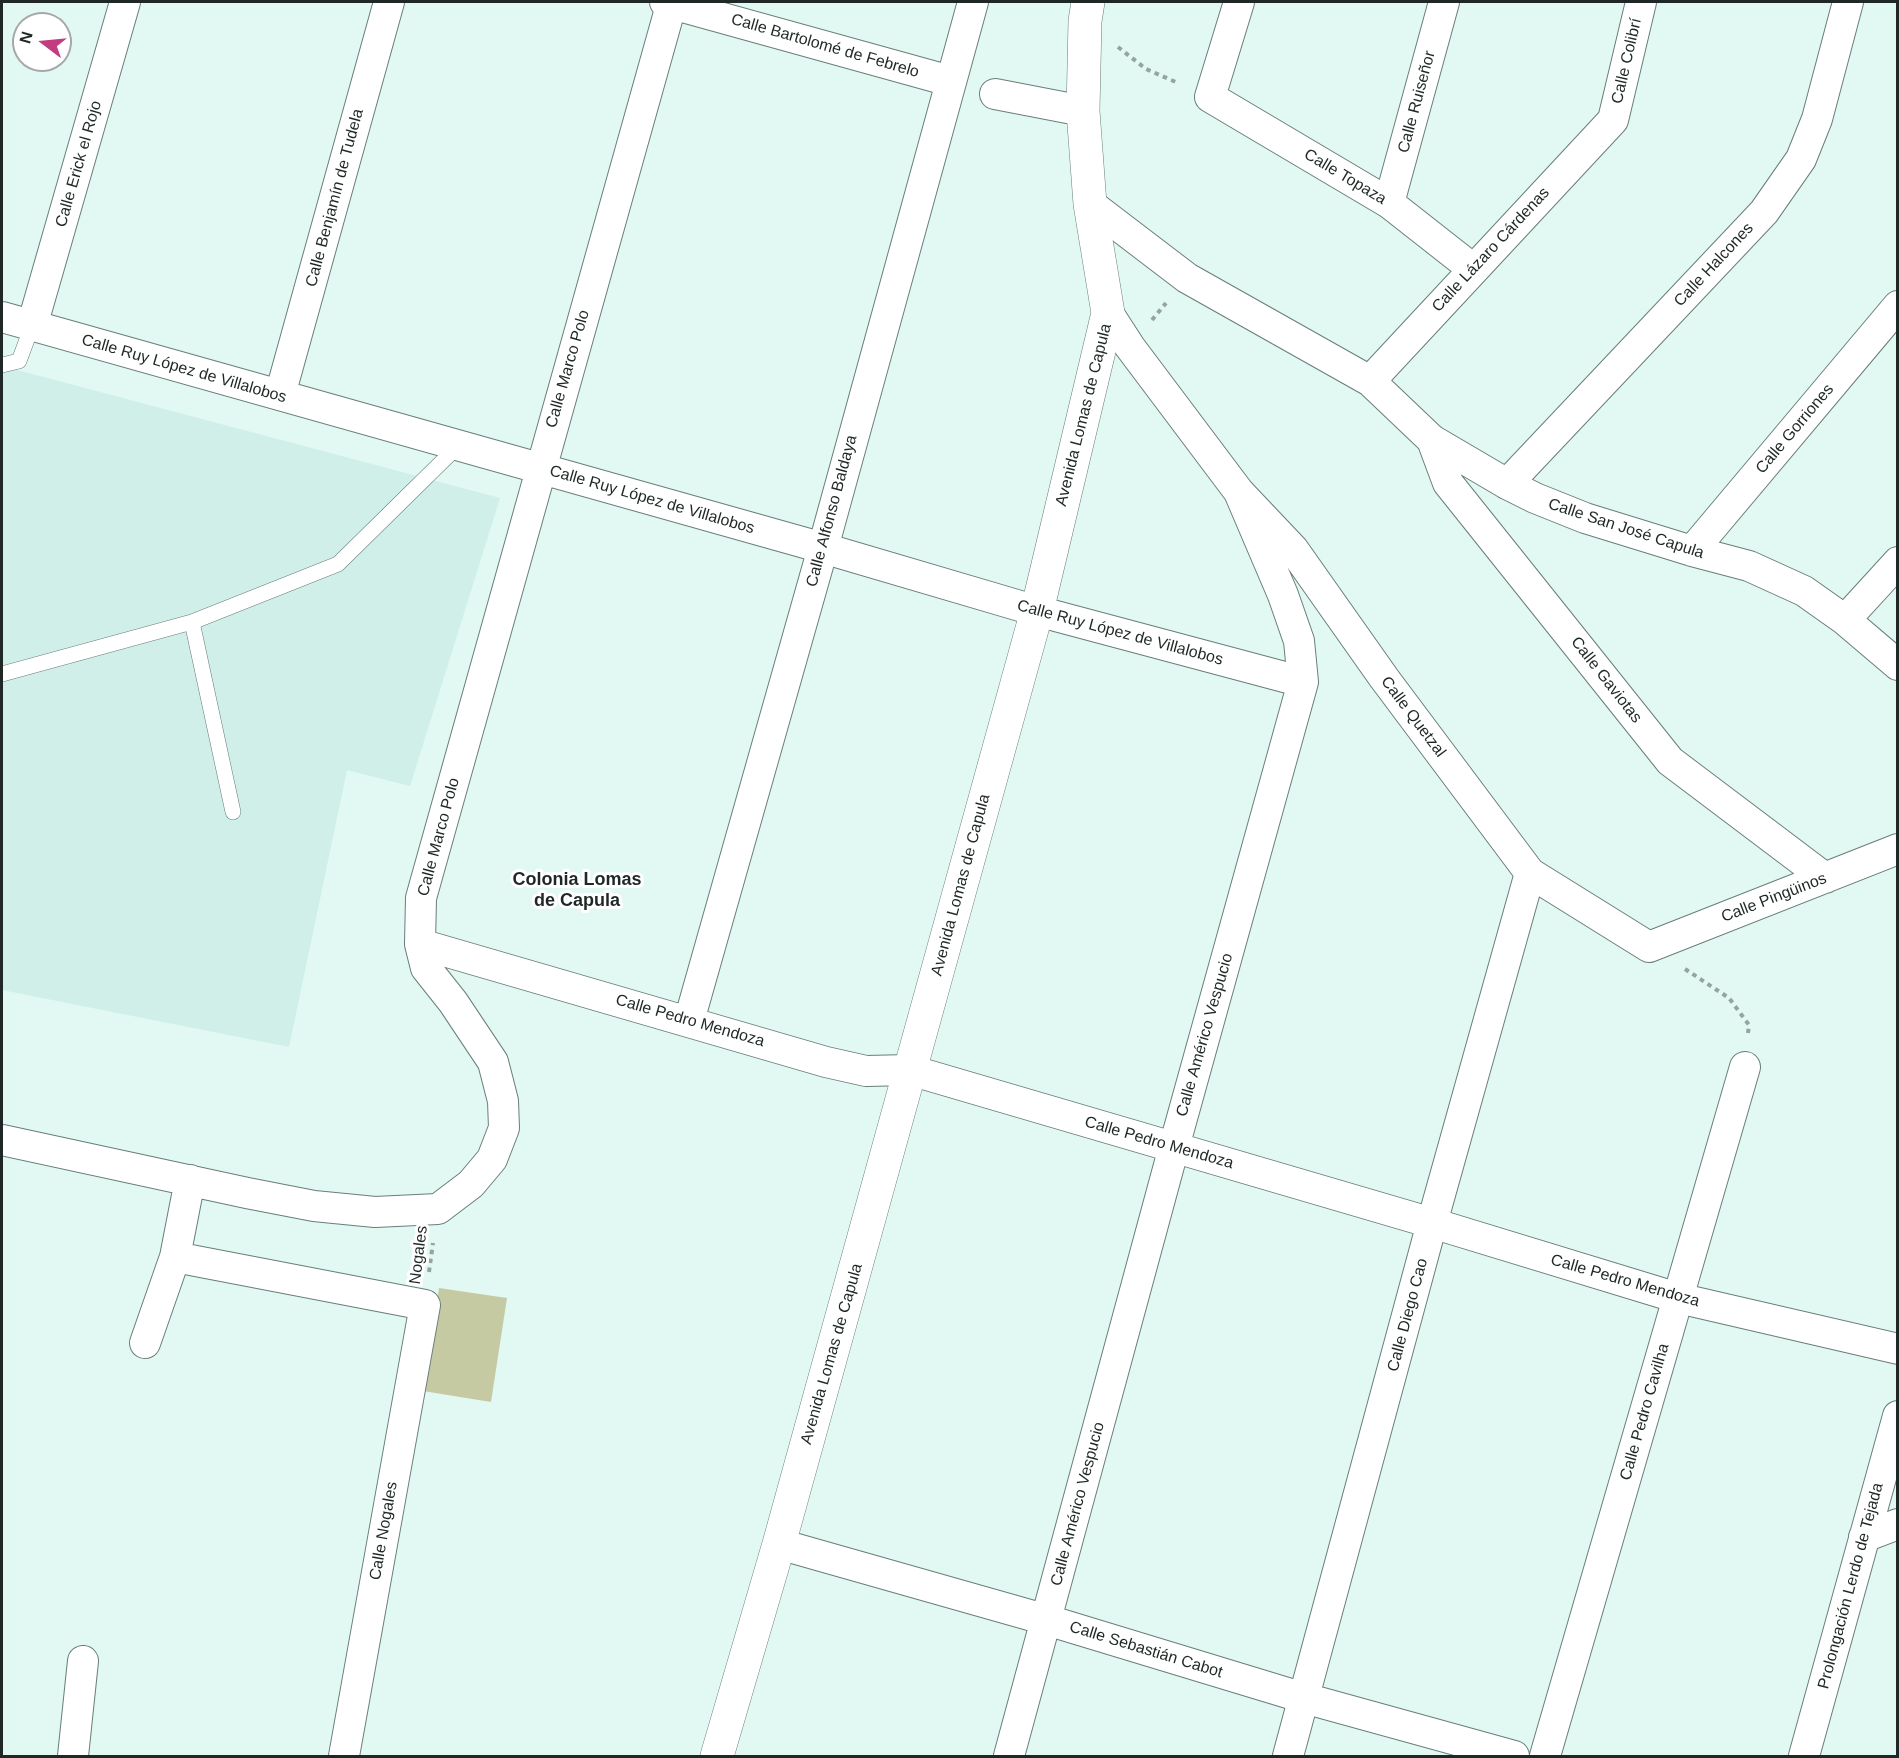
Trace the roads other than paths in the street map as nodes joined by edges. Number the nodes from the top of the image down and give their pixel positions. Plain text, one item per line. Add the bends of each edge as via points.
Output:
1 (126, 2) edge
2 (389, 2) edge
3 (669, 2) edge
4 (973, 2) edge
5 (1239, 2) edge
6 (1444, 2) edge
7 (1641, 2) edge
8 (1848, 2) edge
9 (1087, 11) edge
10 (950, 81) junction
11 (995, 94) dead end
12 (1083, 111) junction
13 (1614, 120) joint
14 (1389, 203) junction
15 (1090, 204) junction
16 (1473, 269) junction
17 (1898, 306) edge
18 (1108, 314) junction
19 (2, 317) edge
20 (32, 326) junction
21 (2, 365) edge
22 (1370, 381) junction
23 (280, 395) junction
24 (1432, 440) junction
25 (458, 446) junction
26 (540, 468) junction
27 (1507, 484) junction
28 (1239, 492) junction
29 (823, 548) junction
30 (1692, 551) junction
31 (1898, 562) edge
32 (1036, 610) junction
33 (1845, 620) junction
34 (192, 622) junction
35 (1898, 665) edge
36 (2, 674) edge
37 (1303, 682) junction
38 (234, 812) dead end
39 (1898, 849) edge
40 (1530, 873) junction
41 (1825, 878) junction
42 (420, 944) junction
43 (1649, 946) joint
44 (689, 1021) junction
45 (1745, 1067) road end
46 (910, 1071) junction
47 (2, 1140) edge
48 (1174, 1147) junction
49 (190, 1180) junction
50 (1432, 1223) junction
51 (175, 1257) junction
52 (1678, 1298) junction
53 (145, 1343) dead end
54 (1898, 1349) edge
55 (1898, 1416) edge
56 (1898, 1524) edge
57 (1864, 1538) junction
58 (779, 1544) junction
59 (1047, 1620) junction
60 (83, 1661) dead end
61 (1304, 1698) junction
62 (73, 1756) edge
63 (344, 1756) edge
64 (717, 1756) edge
65 (1009, 1756) edge
66 (1288, 1756) edge
67 (1514, 1756) edge
68 (1545, 1756) edge
69 (1804, 1756) edge

1 - 20 street, Calle Erick el Rojo
2 - 23 street, Calle Benjamín de Tudela
3 - 10 street, Calle Bartolomé de Febrelo
3 - 26 street, Calle Marco Polo
4 - 10 street, Calle Alfonso Baldaya
5 - 14 street, Calle Topaza via 1210,97
6 - 14 street, Calle Ruiseñor
7 - 13 street, Calle Colibrí
8 - 27 street, Calle Halcones via 1817,119 1801,159 1764,212
9 - 12 street, Avenida Lomas de Capula
10 - 29 street, Calle Alfonso Baldaya
11 - 12 street
12 - 15 street, Avenida Lomas de Capula
13 - 16 street, Calle Lázaro Cárdenas
14 - 16 street, Calle Topaza
15 - 18 street, Avenida Lomas de Capula
15 - 22 street, Calle San José Capula via 1187,278
16 - 22 street, Calle Lázaro Cárdenas
17 - 30 street, Calle Gorriones
18 - 28 street, Calle Quetzal
18 - 32 street, Avenida Lomas de Capula
19 - 20 street, Calle Ruy López de Villalobos
20 - 21 lane via 20,361
20 - 23 street, Calle Ruy López de Villalobos
22 - 24 street, Calle San José Capula
23 - 25 street, Calle Ruy López de Villalobos
24 - 27 street, Calle San José Capula
24 - 41 street, Calle Gaviotas via 1448,483 1670,761
25 - 26 street, Calle Ruy López de Villalobos
25 - 34 lane via 338,564
26 - 29 street, Calle Ruy López de Villalobos
26 - 42 street, Calle Marco Polo via 421,898
27 - 30 street, Calle San José Capula via 1585,518
28 - 37 street, Calle Américo Vespucio via 1299,641
28 - 40 street, Calle Quetzal via 1293,549
29 - 32 street, Calle Ruy López de Villalobos
29 - 44 street, Calle Alfonso Baldaya
30 - 33 street, Calle San José Capula via 1760,571 1804,591
31 - 33 street
32 - 37 street, Calle Ruy López de Villalobos
32 - 46 street, Avenida Lomas de Capula
33 - 35 street, Calle San José Capula
34 - 36 lane
34 - 38 lane
37 - 48 street, Calle Américo Vespucio
39 - 41 street, Calle Pingüinos
40 - 43 street, Calle Quetzal
40 - 50 street, Calle Diego Cao
41 - 43 street, Calle Pingüinos
42 - 44 street, Calle Pedro Mendoza
42 - 49 street, Calle Marco Polo via 426,968 493,1062 503,1101 504,1128 492,1159 471,1184 438,1209 375,1212 314,1206
44 - 46 street, Calle Pedro Mendoza via 826,1062 866,1071
45 - 52 street, Calle Pedro Cavilha
46 - 48 street, Calle Pedro Mendoza
46 - 58 street, Avenida Lomas de Capula
47 - 49 street
48 - 50 street, Calle Pedro Mendoza
48 - 59 street, Calle Américo Vespucio
49 - 51 street
50 - 52 street, Calle Pedro Mendoza
50 - 61 street, Calle Diego Cao
51 - 53 street
51 - 63 street, Calle Nogales via 425,1305
52 - 54 street, Calle Pedro Mendoza
52 - 68 street, Calle Pedro Cavilha
55 - 57 street, Prolongación Lerdo de Tejada
56 - 57 street
57 - 69 street, Prolongación Lerdo de Tejada
58 - 59 street, Calle Sebastián Cabot
58 - 64 street, Avenida Lomas de Capula
59 - 61 street, Calle Sebastián Cabot
59 - 65 street, Calle Américo Vespucio
60 - 62 street
61 - 66 street, Calle Diego Cao
61 - 67 street, Calle Sebastián Cabot

